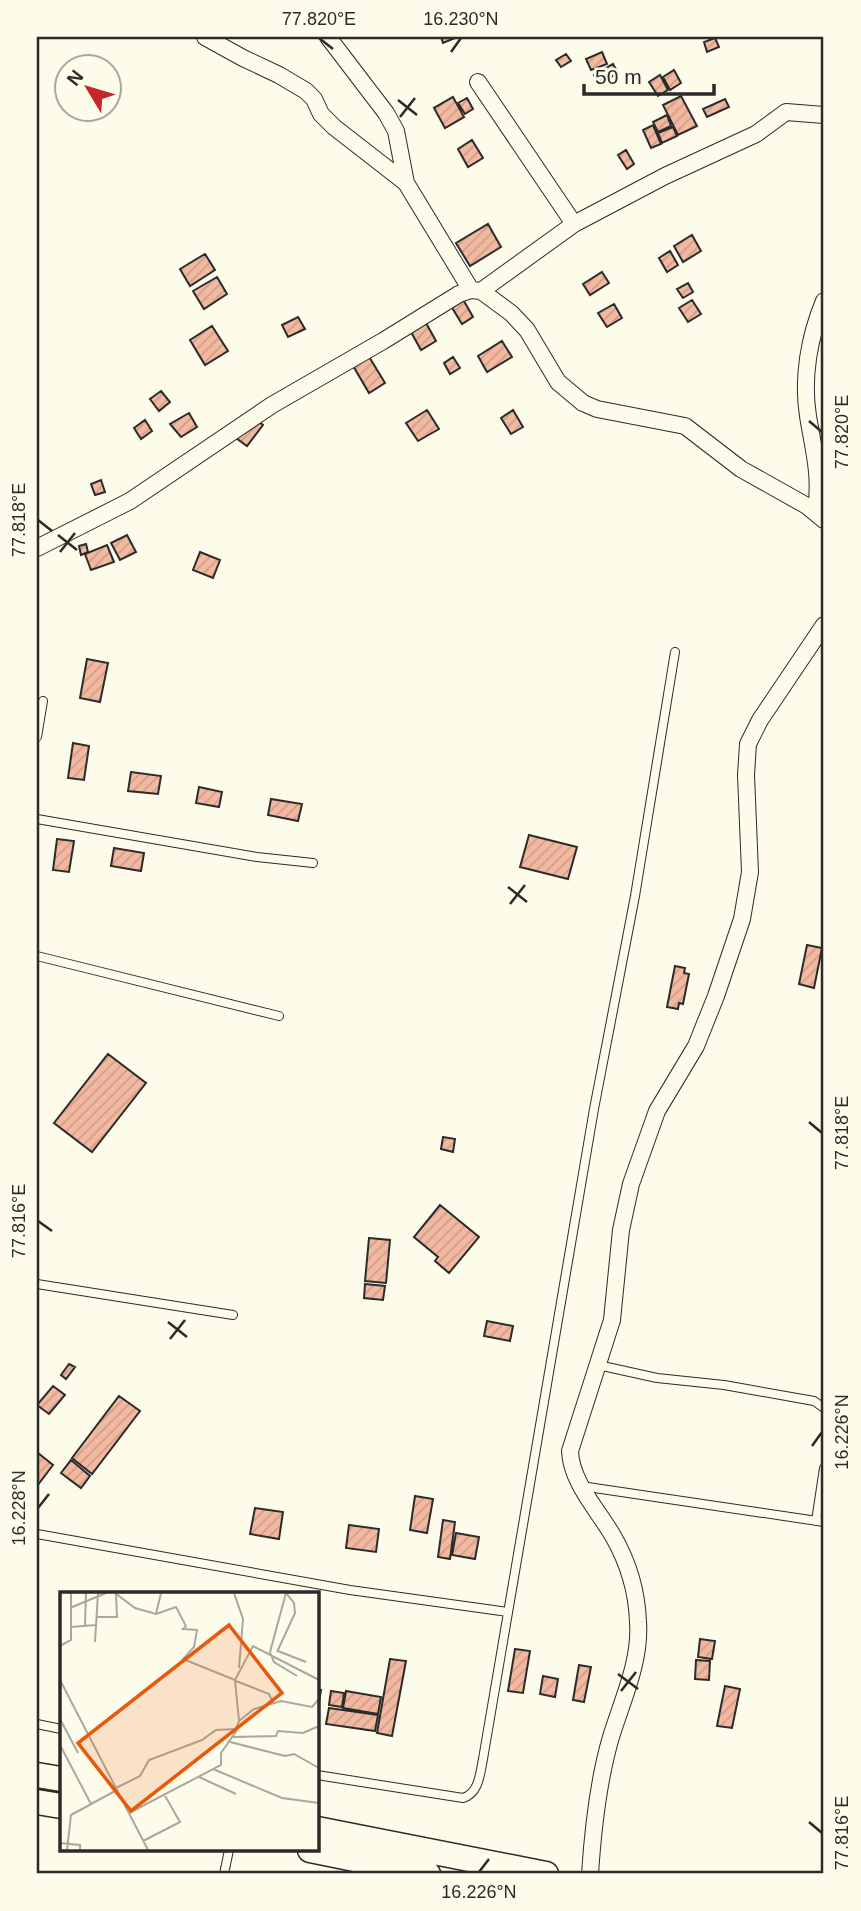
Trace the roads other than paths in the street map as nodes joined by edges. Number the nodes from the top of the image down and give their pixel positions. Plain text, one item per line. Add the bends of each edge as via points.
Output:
1 (205, 37) edge
2 (328, 37) edge
3 (478, 82) dead end
4 (824, 115) edge
5 (407, 183) junction
6 (574, 224) junction
7 (476, 291) junction
8 (824, 301) edge
9 (820, 516) edge
10 (37, 548) edge
11 (824, 625) edge
12 (675, 653) dead end
13 (43, 701) dead end
14 (37, 737) edge
15 (37, 818) edge
16 (313, 863) dead end
17 (37, 956) edge
18 (279, 1016) dead end
19 (37, 1284) edge
20 (233, 1315) dead end
21 (598, 1365) junction
22 (824, 1408) edge
23 (824, 1468) edge
24 (581, 1486) junction
25 (820, 1522) edge
26 (37, 1534) edge
27 (508, 1612) junction
28 (37, 1724) edge
29 (60, 1729) edge
30 (37, 1775) edge
31 (318, 1775) edge
32 (60, 1779) edge
33 (37, 1802) edge
34 (60, 1806) edge
35 (318, 1829) edge
36 (229, 1852) edge
37 (318, 1852) edge
38 (224, 1874) edge
39 (428, 1874) edge
40 (546, 1874) edge
41 (590, 1874) edge

1 - 5 street via 306,91 334,127
2 - 5 street via 396,131
3 - 6 street
4 - 6 street via 786,112 756,134
5 - 7 street
6 - 7 street
7 - 9 street via 519,321 558,382 583,402 597,409 685,426 741,469
7 - 10 street via 459,294 272,405 130,501
8 - 9 street via 815,322 805,387
11 - 21 street via 748,744 750,872 741,919 696,1046 657,1111 631,1185 621,1230 612,1320
12 - 27 lane
13 - 14 lane
15 - 16 lane via 257,858
17 - 18 lane
19 - 20 lane
21 - 22 lane via 814,1401
21 - 24 street via 569,1451
23 - 25 lane
24 - 25 lane
24 - 41 street via 622,1553 639,1624 627,1690 602,1774
26 - 27 lane via 350,1590
27 - 31 lane via 484,1759 473,1793 457,1797
28 - 29 lane
30 - 32 main road
33 - 34 main road
35 - 40 main road
36 - 38 lane
37 - 39 main road

